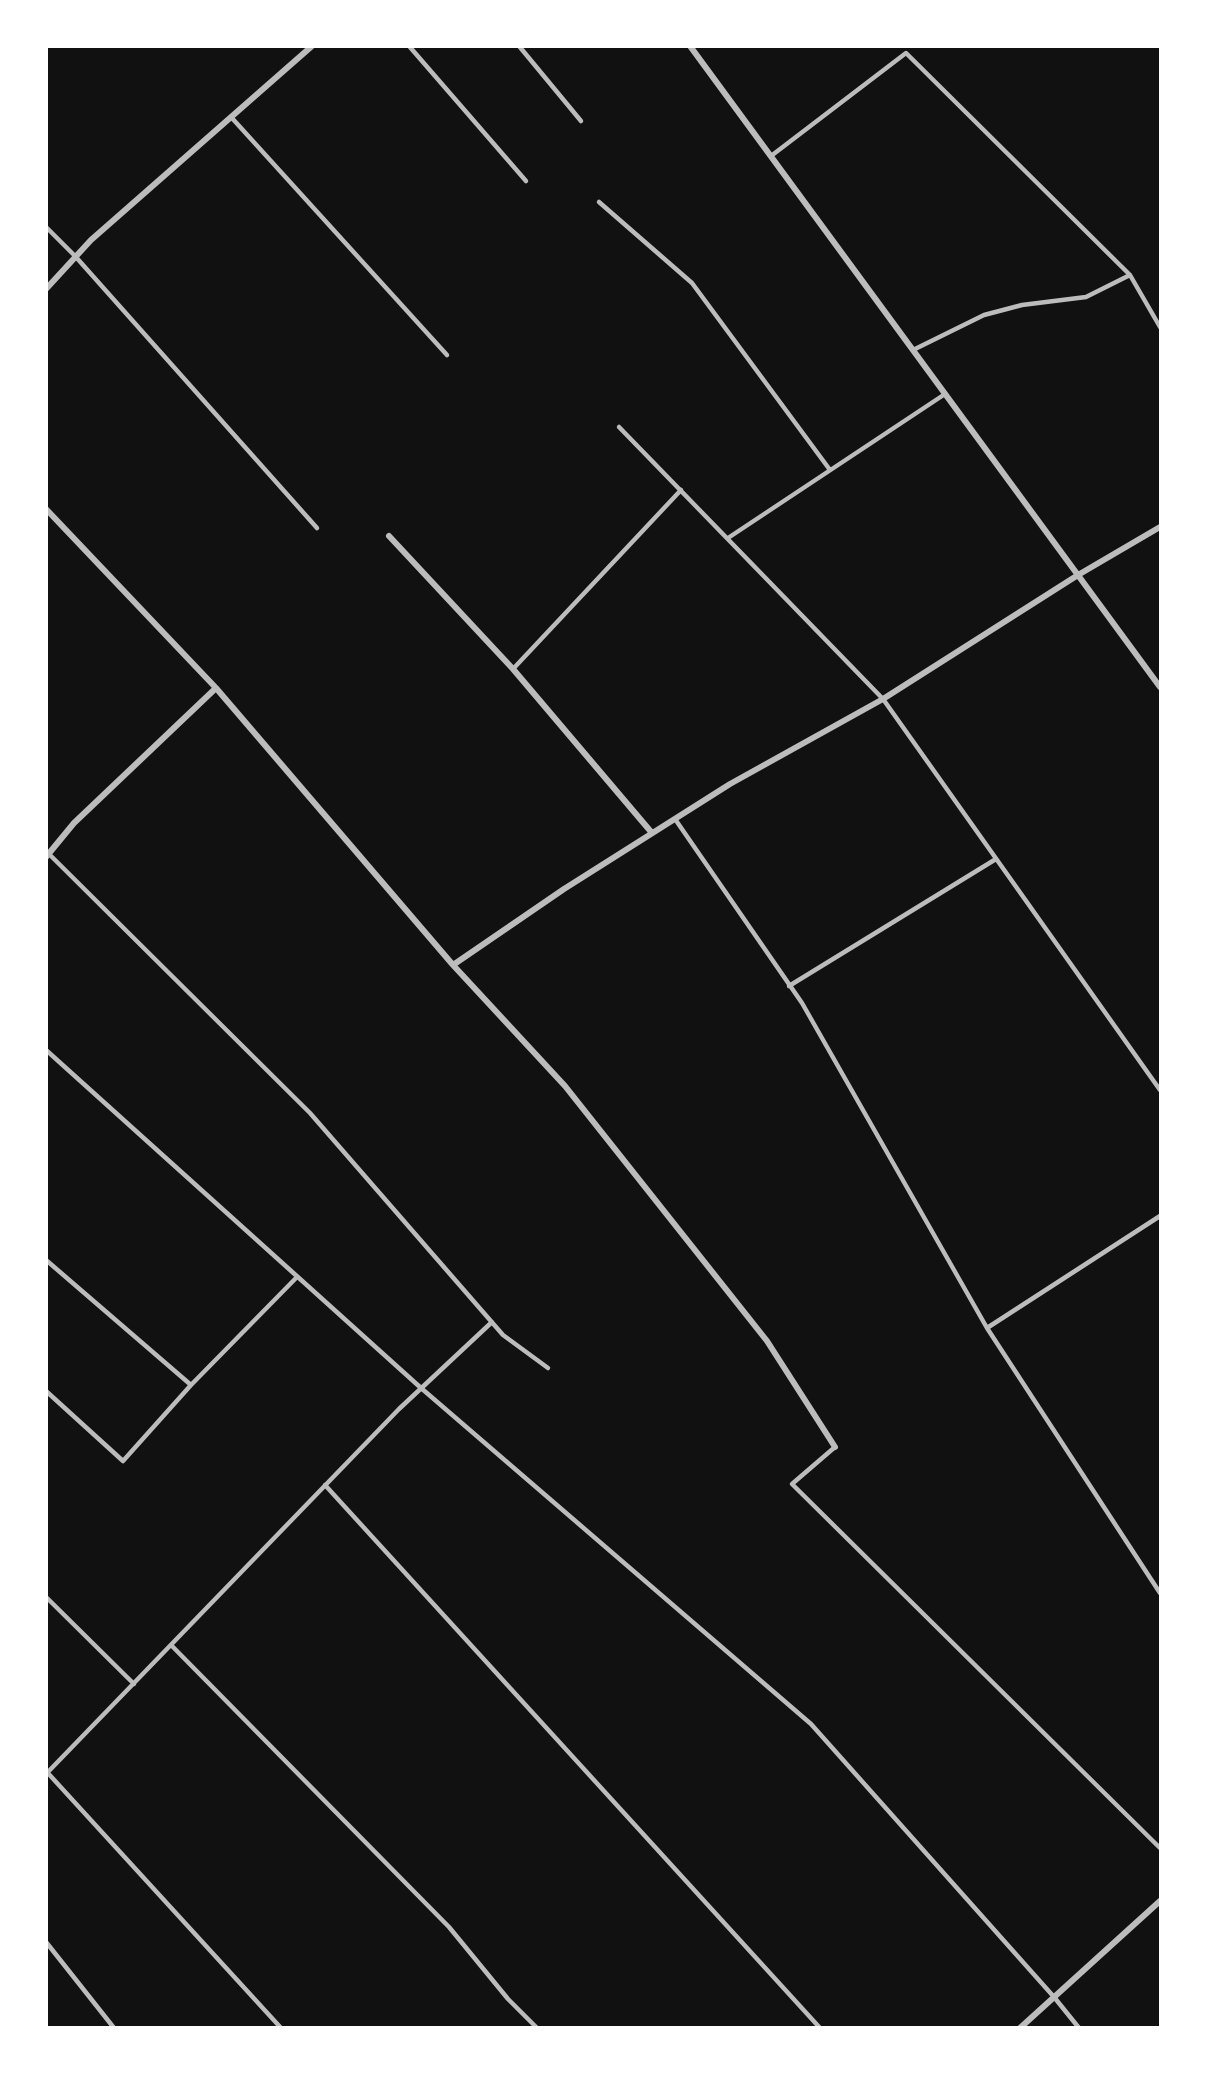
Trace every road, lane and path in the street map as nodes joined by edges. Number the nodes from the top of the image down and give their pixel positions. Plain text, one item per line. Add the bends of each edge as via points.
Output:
1 (312, 46) edge
2 (409, 46) edge
3 (519, 46) edge
4 (690, 46) edge
5 (231, 117) junction
6 (581, 122) dead end
7 (771, 156) junction
8 (526, 181) dead end
9 (599, 202) dead end
10 (46, 227) edge
11 (75, 256) junction
12 (1131, 275) junction
13 (46, 289) edge
14 (1161, 327) edge
15 (913, 350) junction
16 (447, 355) dead end
17 (945, 394) junction
18 (619, 427) dead end
19 (830, 470) junction
20 (681, 490) junction
21 (46, 509) edge
22 (1161, 527) edge
23 (317, 528) dead end
24 (389, 536) dead end
25 (728, 538) junction
26 (1078, 575) junction
27 (513, 669) junction
28 (1161, 687) edge
29 (216, 688) junction
30 (883, 699) junction
31 (675, 819) junction
32 (652, 834) junction
33 (48, 856) edge
34 (996, 859) junction
35 (453, 964) junction
36 (789, 986) junction
37 (46, 1050) edge
38 (1161, 1090) edge
39 (1161, 1216) edge
40 (46, 1260) edge
41 (297, 1277) junction
42 (492, 1322) junction
43 (987, 1328) junction
44 (548, 1368) dead end
45 (191, 1385) junction
46 (421, 1388) junction
47 (46, 1391) edge
48 (835, 1447) joint
49 (325, 1485) junction
50 (1161, 1593) edge
51 (46, 1597) edge
52 (171, 1645) junction
53 (134, 1684) junction
54 (47, 1772) edge
55 (1161, 1848) edge
56 (1161, 1901) edge
57 (46, 1942) edge
58 (1054, 1996) junction
59 (114, 2028) edge
60 (281, 2028) edge
61 (537, 2028) edge
62 (820, 2028) edge
63 (1020, 2028) edge
64 (1080, 2028) edge

1 - 5 street
2 - 8 lane
3 - 6 lane
4 - 7 street
5 - 11 street
5 - 16 lane
7 - 12 lane via 906,53
7 - 15 street
9 - 19 lane via 692,283
10 - 11 lane
11 - 13 street
11 - 23 lane
12 - 14 lane
12 - 15 lane via 1086,297 1022,305 984,315
15 - 17 street
17 - 19 lane
17 - 26 street
18 - 20 lane
19 - 25 lane
20 - 25 lane
20 - 27 lane
21 - 29 street
22 - 26 street
24 - 27 street
25 - 30 lane
26 - 28 street
26 - 30 street
27 - 32 street
29 - 33 street via 74,823
29 - 35 street
30 - 31 street
30 - 34 lane
31 - 32 street
31 - 36 lane
32 - 35 street
33 - 42 lane via 310,1113
34 - 36 lane
34 - 38 lane
35 - 48 street via 565,1086 760,1332
36 - 43 lane
37 - 41 lane
39 - 43 lane
40 - 45 lane
41 - 45 lane
41 - 46 lane
42 - 44 lane via 503,1335
42 - 46 lane
43 - 50 lane
45 - 47 lane via 123,1461
46 - 49 lane
46 - 58 lane via 811,1724
48 - 55 lane via 792,1484
49 - 52 lane
49 - 62 lane
51 - 53 lane
52 - 53 lane
52 - 61 lane via 449,1927
53 - 54 lane
54 - 60 lane
56 - 58 street
57 - 59 lane
58 - 63 street
58 - 64 lane

